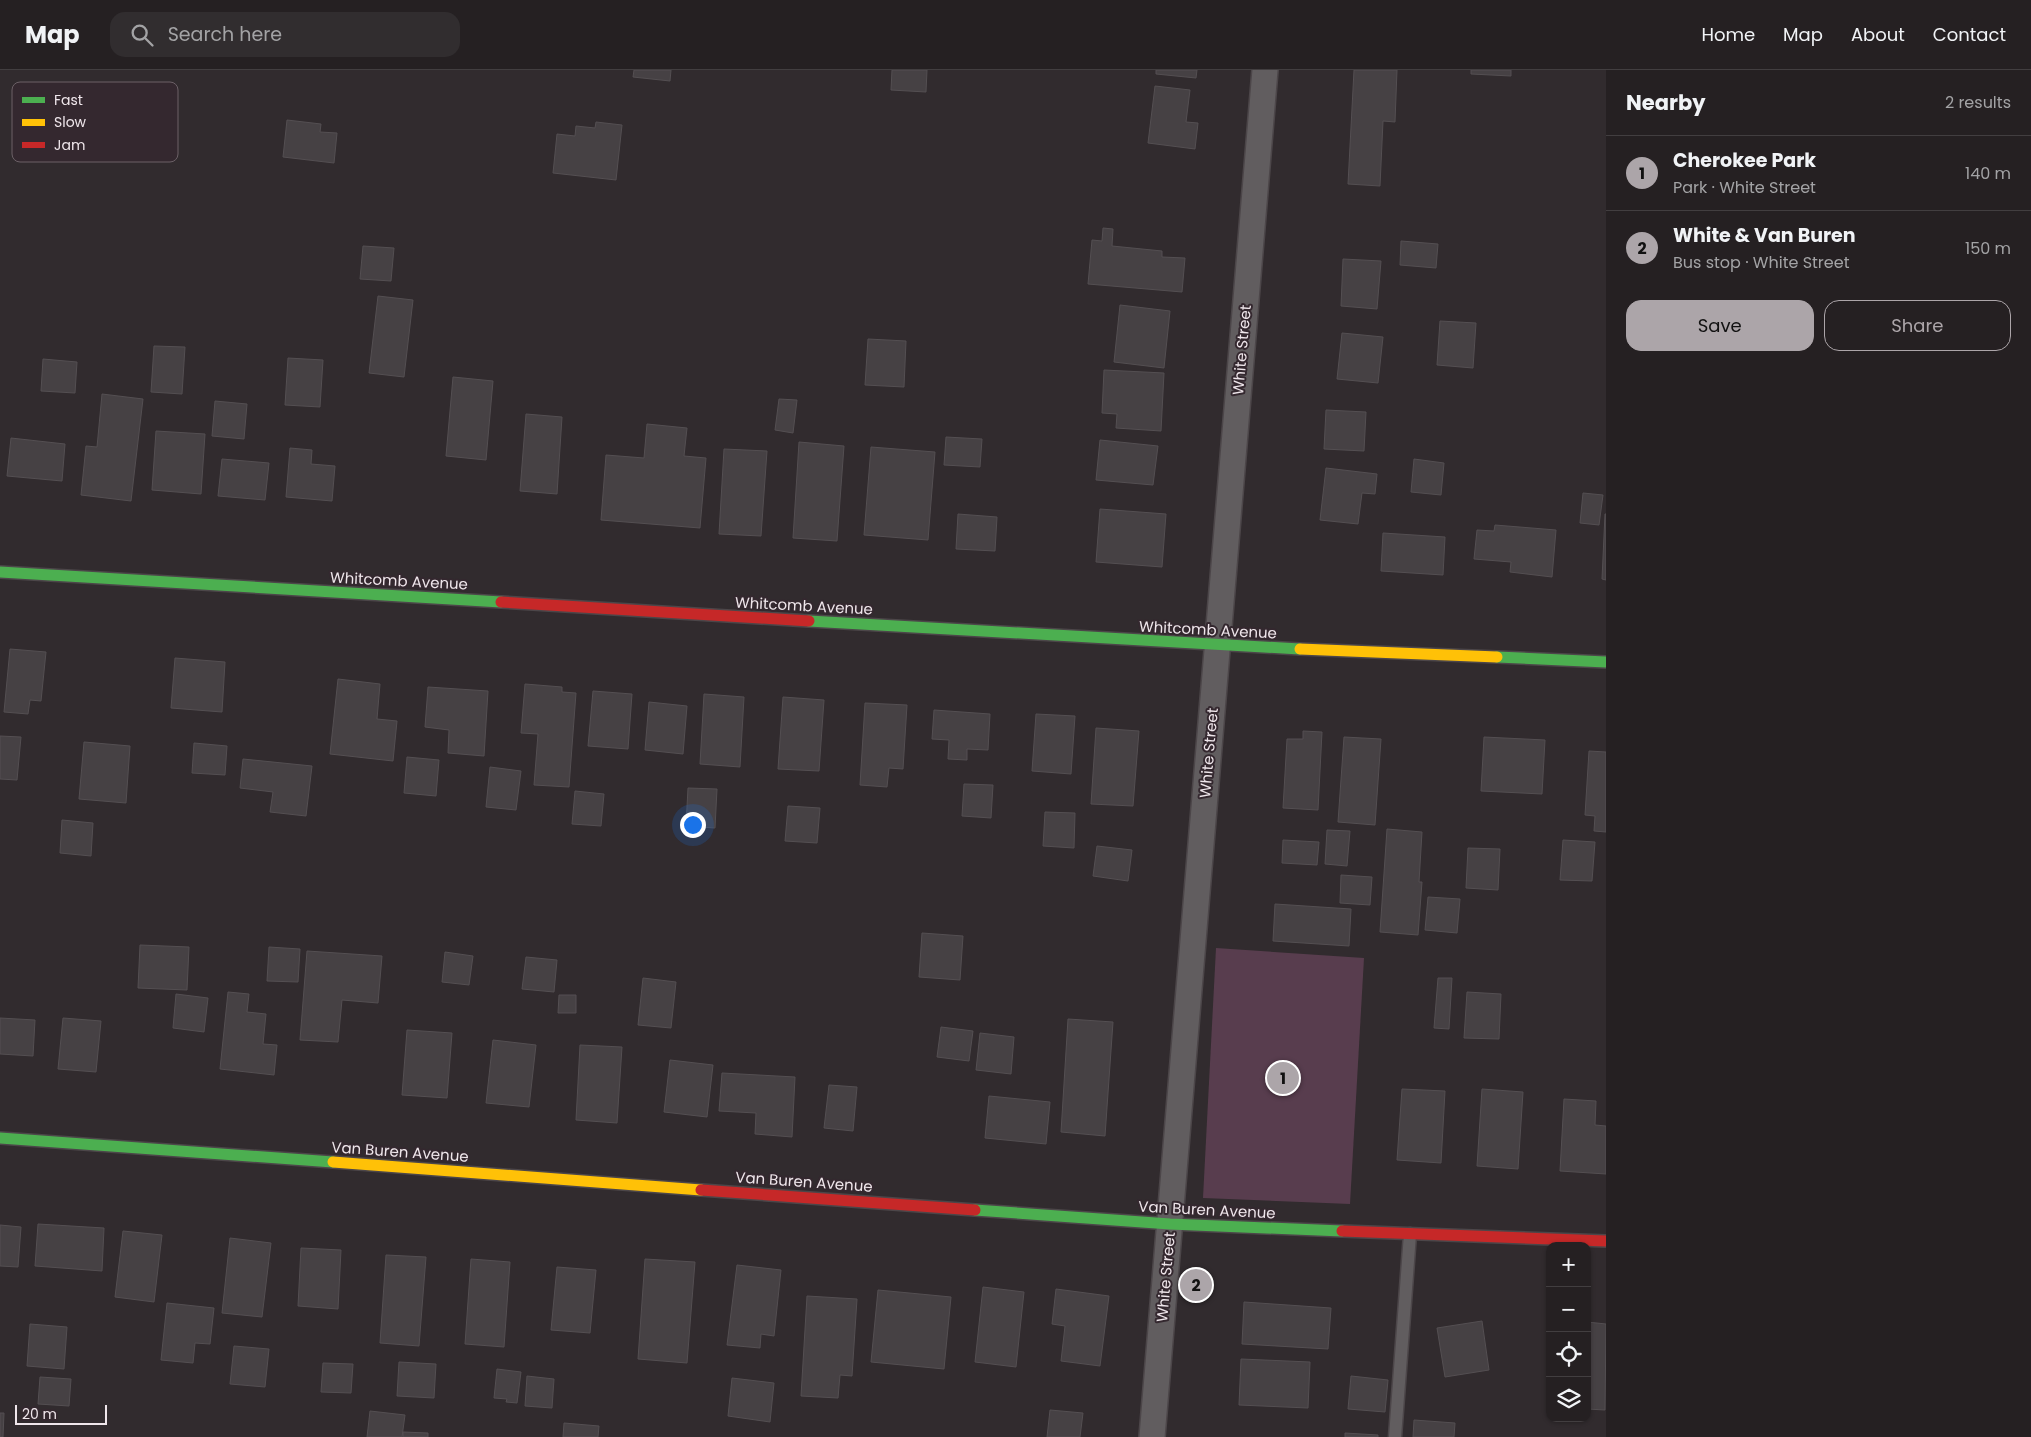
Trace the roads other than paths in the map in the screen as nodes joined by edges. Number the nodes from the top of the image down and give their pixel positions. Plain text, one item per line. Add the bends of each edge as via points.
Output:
1 (1265, 70) edge
2 (0, 572) edge
3 (1217, 646) junction
4 (1606, 662) edge
5 (0, 1138) edge
6 (1170, 1224) junction
7 (1410, 1234) junction
8 (1606, 1241) edge
9 (1152, 1437) edge
10 (1395, 1437) edge

1 - 3 street, White Street
2 - 3 street, Whitcomb Avenue
3 - 4 street, Whitcomb Avenue
3 - 6 street, White Street
5 - 6 street, Van Buren Avenue
6 - 7 street, Van Buren Avenue
6 - 9 street, White Street
7 - 8 street, Van Buren Avenue
7 - 10 lane

